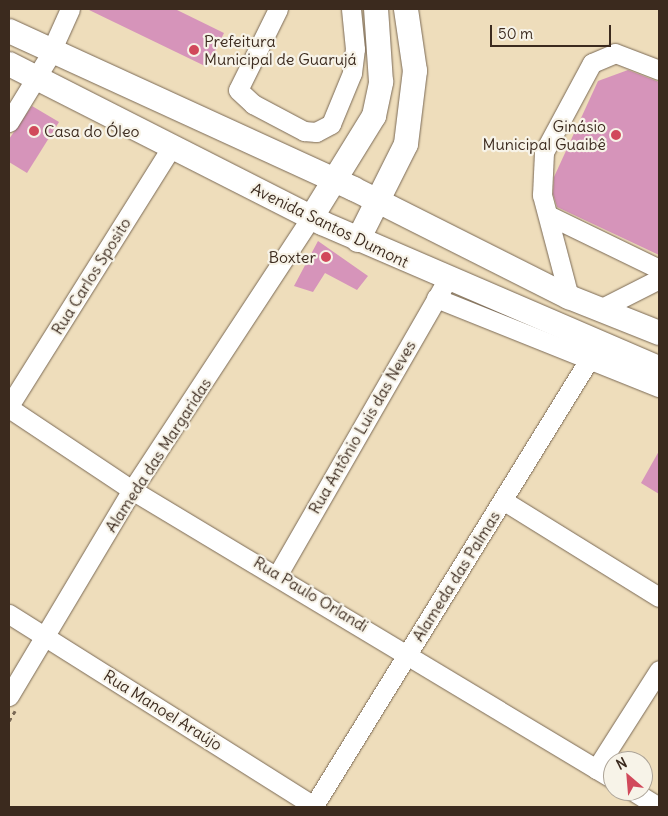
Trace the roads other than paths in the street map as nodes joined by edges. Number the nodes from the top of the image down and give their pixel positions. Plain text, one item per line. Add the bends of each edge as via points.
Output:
1 (70, 9) edge
2 (278, 9) edge
3 (351, 9) edge
4 (376, 9) edge
5 (406, 9) edge
6 (9, 31) edge
7 (51, 52) junction
8 (11, 69) edge
9 (659, 70) edge
10 (37, 76) junction
11 (9, 122) edge
12 (172, 146) junction
13 (336, 182) junction
14 (380, 203) junction
15 (548, 215) junction
16 (311, 218) junction
17 (358, 240) junction
18 (659, 269) edge
19 (659, 279) edge
20 (441, 289) junction
21 (568, 296) junction
22 (598, 310) junction
23 (659, 333) edge
24 (594, 352) junction
25 (659, 368) edge
26 (659, 387) edge
27 (9, 407) edge
28 (132, 490) junction
29 (504, 501) junction
30 (278, 574) junction
31 (659, 597) edge
32 (9, 614) edge
33 (45, 636) junction
34 (408, 653) junction
35 (659, 670) edge
36 (9, 696) edge
37 (596, 769) junction
38 (603, 773) edge
39 (314, 807) edge

1 - 7 street
2 - 3 street via 238,90 253,104 304,131 316,132 331,124 352,73 355,49
4 - 13 main road via 381,82 374,116
5 - 14 main road via 415,71 414,108 406,144
6 - 7 main road
7 - 10 street
7 - 13 main road
8 - 10 main road, Avenida Santos Dumont
9 - 15 street via 615,53 592,63 544,152 542,195
10 - 11 street
10 - 12 main road, Avenida Santos Dumont
12 - 16 main road, Avenida Santos Dumont
12 - 27 street, Rua Carlos Sposito
13 - 14 main road
13 - 16 main road
14 - 17 main road
14 - 21 main road
15 - 18 street
15 - 21 street
16 - 17 main road, Avenida Santos Dumont
16 - 28 street, Alameda das Margaridas
17 - 20 main road, Avenida Santos Dumont
19 - 22 street
20 - 24 main road, Avenida Santos Dumont
20 - 30 street, Rua Antônio Luis das Neves
21 - 22 main road
22 - 23 main road
24 - 25 main road, Avenida Santos Dumont
24 - 26 street, Avenida Santos Dumont
24 - 29 street, Alameda das Palmas
27 - 28 street, Rua Paulo Orlandi
28 - 30 street, Rua Paulo Orlandi
28 - 33 street, Alameda das Margaridas
29 - 31 street
29 - 34 street, Alameda das Palmas
30 - 34 street, Rua Paulo Orlandi
32 - 33 street, Rua Manoel Araújo
33 - 36 street, Alameda das Margaridas
33 - 39 street, Rua Manoel Araújo
34 - 37 street, Rua Paulo Orlandi
34 - 39 street, Alameda das Palmas
35 - 37 street
37 - 38 street, Rua Paulo Orlandi

